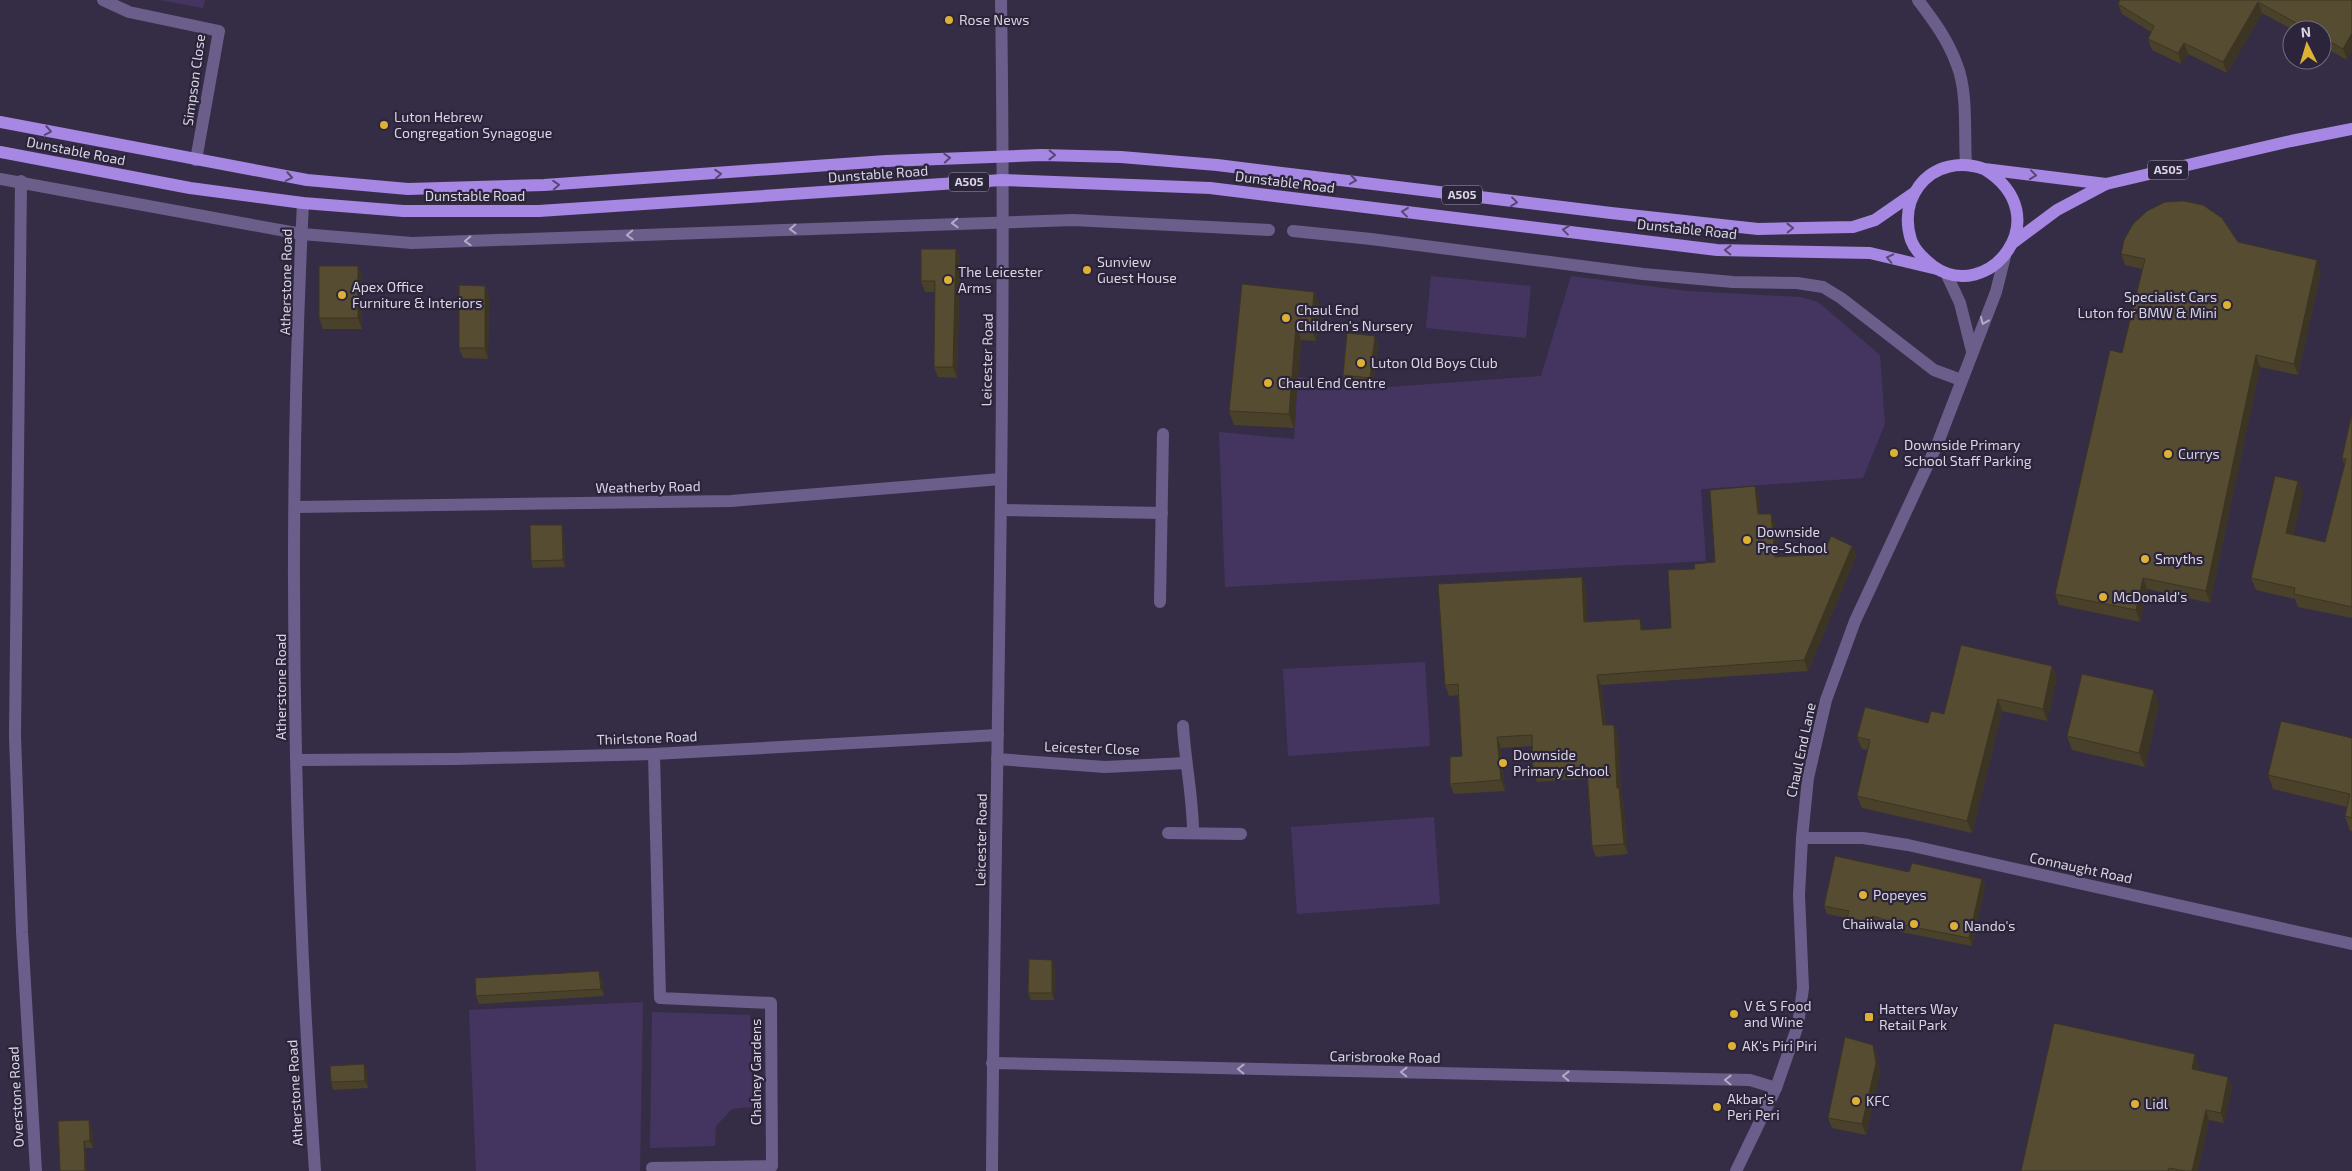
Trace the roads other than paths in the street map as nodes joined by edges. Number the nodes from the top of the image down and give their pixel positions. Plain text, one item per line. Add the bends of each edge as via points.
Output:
1 (103, 0) edge
2 (1001, 0) edge
3 (1918, 0) edge
4 (0, 122) edge
5 (2350, 127) edge
6 (0, 152) edge
7 (1003, 156) junction
8 (196, 160) junction
9 (1966, 164) junction
10 (1984, 169) junction
11 (0, 179) edge
12 (1002, 180) junction
13 (21, 181) junction
14 (2106, 184) junction
15 (1914, 193) junction
16 (303, 203) junction
17 (1004, 221) junction
18 (1269, 230) dead end
19 (1293, 231) dead end
20 (302, 234) junction
21 (2014, 242) junction
22 (2005, 256) junction
23 (1941, 271) junction
24 (1972, 350) junction
25 (1961, 380) junction
26 (1163, 434) dead end
27 (1001, 479) junction
28 (296, 507) junction
29 (1002, 510) junction
30 (1162, 513) junction
31 (1160, 602) dead end
32 (1183, 726) dead end
33 (998, 735) junction
34 (654, 754) junction
35 (998, 759) junction
36 (297, 760) junction
37 (1186, 763) junction
38 (1168, 833) dead end
39 (1193, 833) junction
40 (1240, 834) dead end
41 (1802, 838) junction
42 (2352, 944) edge
43 (992, 1063) junction
44 (1776, 1088) junction
45 (652, 1168) dead end
46 (36, 1171) edge
47 (315, 1171) edge
48 (992, 1171) edge
49 (1736, 1171) edge

1 - 8 street, Simpson Close via 129,12 219,31
2 - 7 street, Leicester Road
3 - 9 street via 1941,29 1958,67 1965,116
4 -> 8 main road, Dunstable Road
5 - 14 main road, A505
6 - 16 main road, Dunstable Road / A505 via 190,188
8 -> 7 main road, Dunstable Road via 307,180 408,189 544,186 886,161
7 - 12 street, Leicester Road
7 -> 15 main road, Dunstable Road / A505 via 1121,157 1217,165 1758,229 1853,227 1875,220
9 - 10 main road
9 - 15 main road via 1935,171
10 -> 14 main road, A505
10 - 21 main road via 1999,178 2017,207 2018,225
11 - 13 street
12 - 16 main road, Dunstable Road / A505 via 539,211 403,211
12 - 17 street, Leicester Road
23 -> 12 main road, Dunstable Road / A505 via 1870,253 1717,250 1210,188
13 - 20 street
13 - 46 street, Overstone Road via 15,736
14 - 21 main road, A505 via 2057,210
15 - 23 main road via 1908,210 1908,228 1913,244 1923,258
16 - 20 street, Atherstone Road
17 - 18 street via 1073,220
17 -> 20 street via 412,243
17 - 27 street, Leicester Road
19 - 25 street via 1643,274 1823,287 1934,370
20 - 28 street, Atherstone Road
21 - 22 main road
22 - 23 main road via 1978,273 1962,275
22 -> 24 street, Chaul End Lane via 1996,292
23 - 24 street via 1960,303
24 - 25 street, Chaul End Lane
25 - 41 street, Chaul End Lane via 1937,445 1855,621 1829,694 1808,778
26 - 30 street
27 - 28 street, Weatherby Road via 731,501
27 - 29 street, Leicester Road
28 - 36 street, Atherstone Road
29 - 30 street
29 - 33 street, Leicester Road
30 - 31 street
32 - 37 street
33 - 34 street, Thirlstone Road
33 - 35 street, Leicester Road
34 - 36 street, Thirlstone Road
34 - 45 street, Chalney Gardens via 660,998 771,1003 772,1166
35 - 37 street, Leicester Close via 1105,767
35 - 43 street, Leicester Road
36 - 47 street, Atherstone Road
37 - 39 street via 1193,805
38 - 39 street
39 - 40 street
41 - 42 street, Connaught Road via 1863,838 1908,845
41 - 44 street, Chaul End Lane via 1799,895 1803,988 1798,1025
44 -> 43 street, Carisbrooke Road via 1750,1080
43 - 48 street, Leicester Road
44 - 49 street, Chaul End Lane

